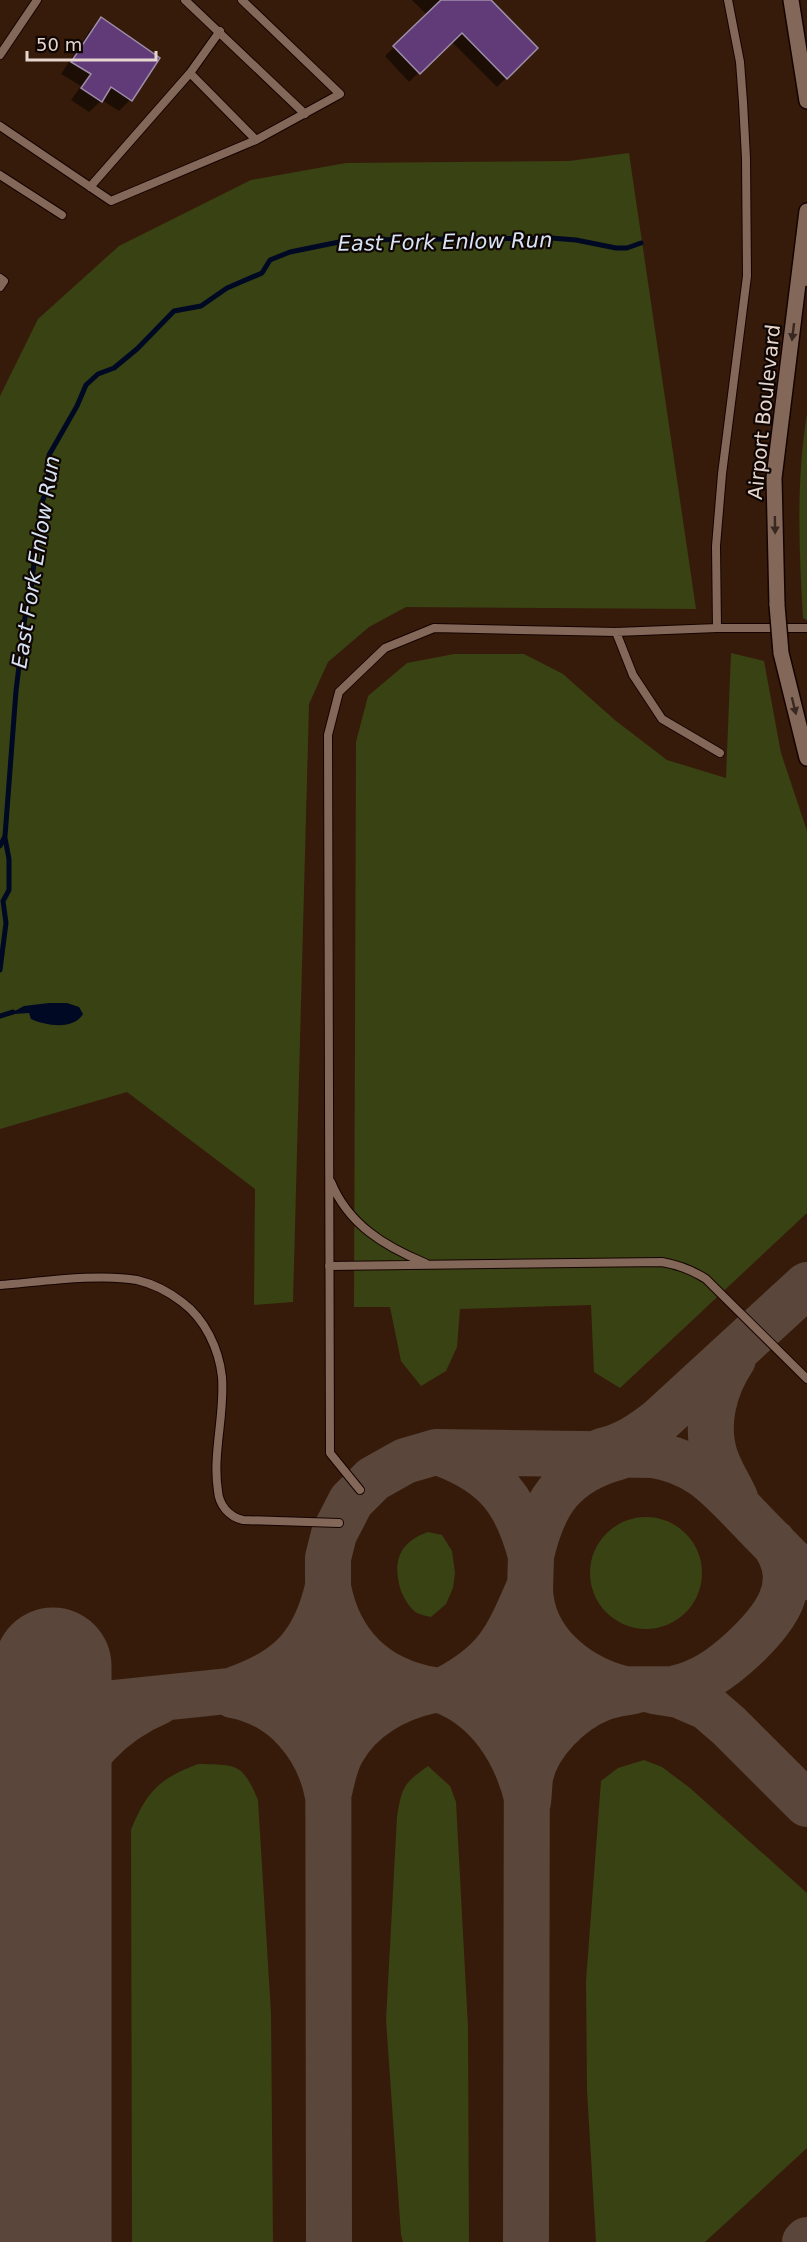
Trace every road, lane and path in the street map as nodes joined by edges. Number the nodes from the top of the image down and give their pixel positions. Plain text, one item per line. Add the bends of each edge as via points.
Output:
1 (36, 0) edge
2 (185, 0) edge
3 (242, 0) edge
4 (728, 0) edge
5 (791, 0) edge
6 (219, 31) junction
7 (0, 57) edge
8 (190, 73) junction
9 (807, 101) edge
10 (305, 114) junction
11 (0, 126) edge
12 (256, 140) junction
13 (0, 175) edge
14 (90, 187) junction
15 (807, 211) edge
16 (62, 215) dead end
17 (804, 248) junction
18 (0, 278) edge
19 (807, 282) edge
20 (0, 287) edge
21 (717, 628) junction
22 (807, 628) edge
23 (616, 632) junction
24 (720, 753) dead end
25 (807, 758) edge
26 (329, 1179) junction
27 (429, 1265) junction
28 (329, 1266) junction
29 (0, 1285) edge
30 (807, 1379) edge
31 (360, 1490) dead end
32 (339, 1523) dead end

1 - 7 lane
2 - 6 lane
3 - 10 lane via 340,94
4 - 21 lane via 743,102 747,276 722,474 716,546
5 - 9 street
6 - 8 lane
6 - 10 lane
8 - 12 lane
8 - 14 lane
10 - 12 lane
11 - 14 lane
12 - 14 lane via 111,201
13 - 16 lane
15 - 17 street, Airport Boulevard
17 - 19 lane
17 -> 25 street, Airport Boulevard, bridge via 774,478 781,653
18 - 20 lane via 4,281
21 - 22 lane
21 - 23 lane
23 - 24 lane via 633,675 662,719
23 - 26 lane via 434,628 385,648 339,692 328,735
26 - 27 lane via 340,1202 360,1225 390,1247
26 - 28 lane
27 - 28 lane
27 - 30 lane via 662,1262 681,1266 706,1279
28 - 31 lane via 330,1453
29 - 32 lane via 127,1279 150,1284 174,1296 199,1318 219,1360 223,1401 218,1492 225,1509 243,1520

